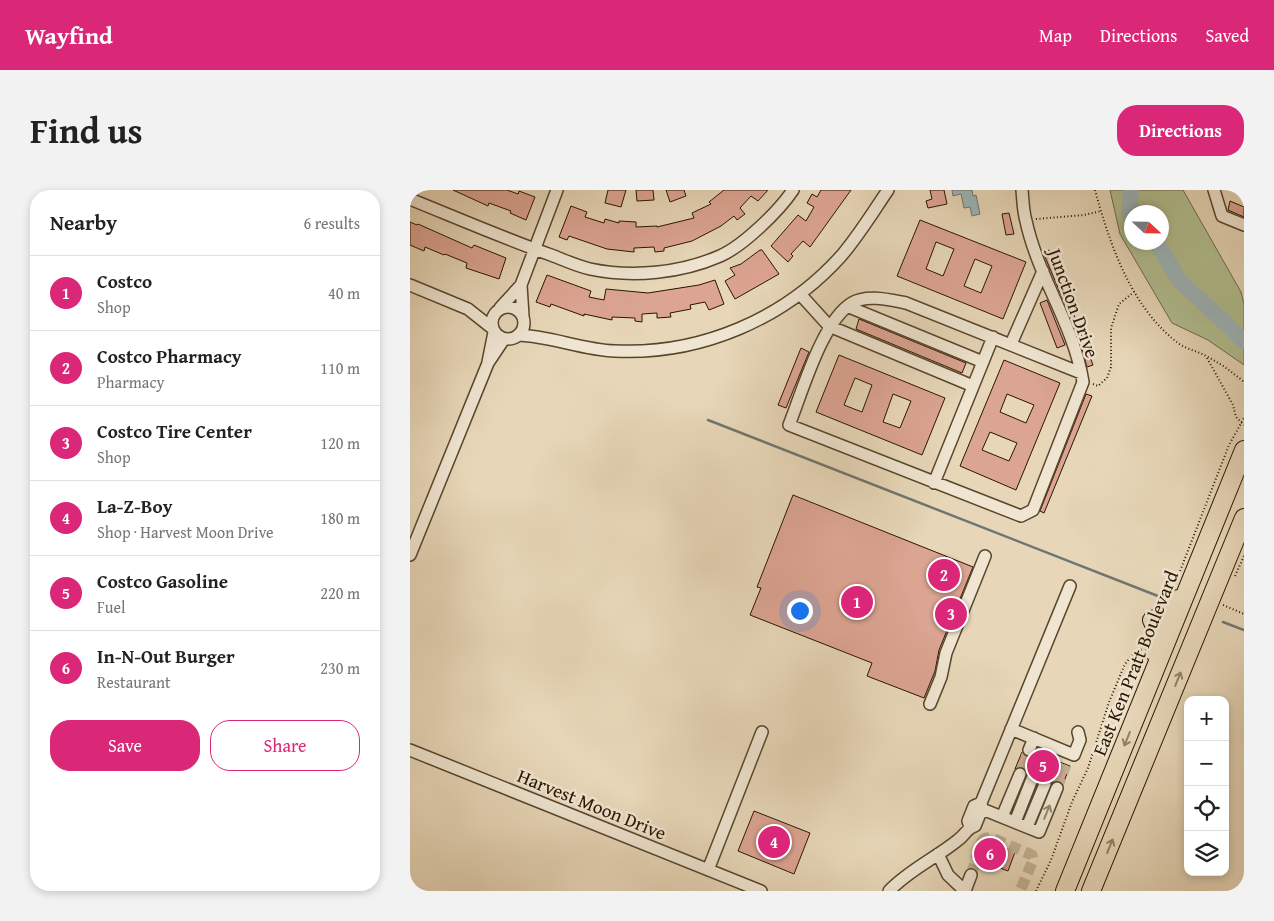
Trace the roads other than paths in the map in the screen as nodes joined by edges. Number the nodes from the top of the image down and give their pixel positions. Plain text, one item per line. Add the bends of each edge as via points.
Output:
1 (557, 190) edge
2 (793, 190) edge
3 (888, 190) edge
4 (1022, 190) edge
5 (1214, 190) edge
6 (410, 198) edge
7 (1244, 225) edge
8 (534, 249) junction
9 (1043, 272) junction
10 (410, 285) edge
11 (520, 285) junction
12 (800, 294) junction
13 (849, 307) junction
14 (468, 309) junction
15 (499, 309) junction
16 (524, 317) junction
17 (829, 326) junction
18 (493, 330) junction
19 (518, 335) junction
20 (541, 336) junction
21 (993, 337) junction
22 (504, 339) junction
23 (1011, 344) junction
24 (983, 362) junction
25 (488, 363) junction
26 (1082, 377) junction
27 (973, 386) junction
28 (1244, 450) edge
29 (934, 483) junction
30 (1244, 518) edge
31 (410, 555) edge
32 (985, 556) dead end
33 (1070, 586) dead end
34 (930, 704) dead end
35 (1011, 729) junction
36 (762, 732) dead end
37 (1078, 732) dead end
38 (1034, 738) junction
39 (1046, 743) junction
40 (1059, 748) junction
41 (410, 750) edge
42 (1029, 750) tunnel mouth
43 (1072, 754) junction
44 (1042, 755) tunnel mouth
45 (1055, 760) tunnel mouth
46 (1066, 765) tunnel mouth
47 (1020, 774) tunnel mouth
48 (1032, 779) tunnel mouth
49 (1045, 784) tunnel mouth
50 (1057, 788) tunnel mouth
51 (981, 806) junction
52 (1002, 817) junction
53 (1015, 822) junction
54 (1027, 827) junction
55 (938, 854) junction
56 (708, 870) junction
57 (971, 875) tunnel mouth
58 (761, 891) edge
59 (889, 891) edge
60 (965, 891) edge
61 (1065, 891) edge
62 (1091, 891) edge

1 - 8 street
2 - 8 street via 756,230 721,255 680,267 641,275 598,270
3 - 12 street via 842,255
4 - 9 street, Junction Drive via 1026,221
5 - 7 street via 1222,216
6 - 8 street
8 - 11 street
9 - 23 street
9 - 26 street, Junction Drive via 1070,334
10 - 14 street
11 - 15 street
11 - 16 street
12 - 17 street
12 - 20 street via 753,323 715,338 682,346 649,351 615,351 574,346
13 - 17 street
13 - 21 street via 853,303 877,298 906,303
13 - 24 street
14 - 15 street
14 - 18 street
15 - 16 street via 514,307
15 - 18 street via 491,321
16 - 19 street via 522,331
16 - 20 street
17 - 27 street
17 - 29 street via 789,425
18 - 22 street
18 - 25 street
19 - 20 street
19 - 22 street
21 - 23 street
21 - 24 street
22 - 25 street
23 - 26 street
24 - 27 street
25 - 31 street
26 - 29 street, Junction Drive via 1033,510 1021,516
27 - 29 street
28 -> 61 highway, East Ken Pratt Boulevard via 1224,499 1217,503 1175,606 1166,616 1152,620 1160,641 1144,680 1145,694
62 -> 30 highway
32 - 34 street via 946,653
33 - 35 street
35 - 38 street
35 - 51 street
36 - 56 street
37 - 43 street via 1080,740
38 - 39 street
38 - 42 street
39 - 40 street
39 - 44 street
40 - 43 street
40 - 45 street
41 - 56 street, Harvest Moon Drive
43 - 46 street
47 - 52 street
48 - 53 street
49 - 54 street
54 -> 50 street via 1039,832
51 - 52 street
51 - 55 street via 974,806 968,822 970,827 959,840
52 - 53 street
53 - 54 street
55 - 59 street
55 - 60 street via 948,874
56 - 58 street, Harvest Moon Drive
57 - 60 street

